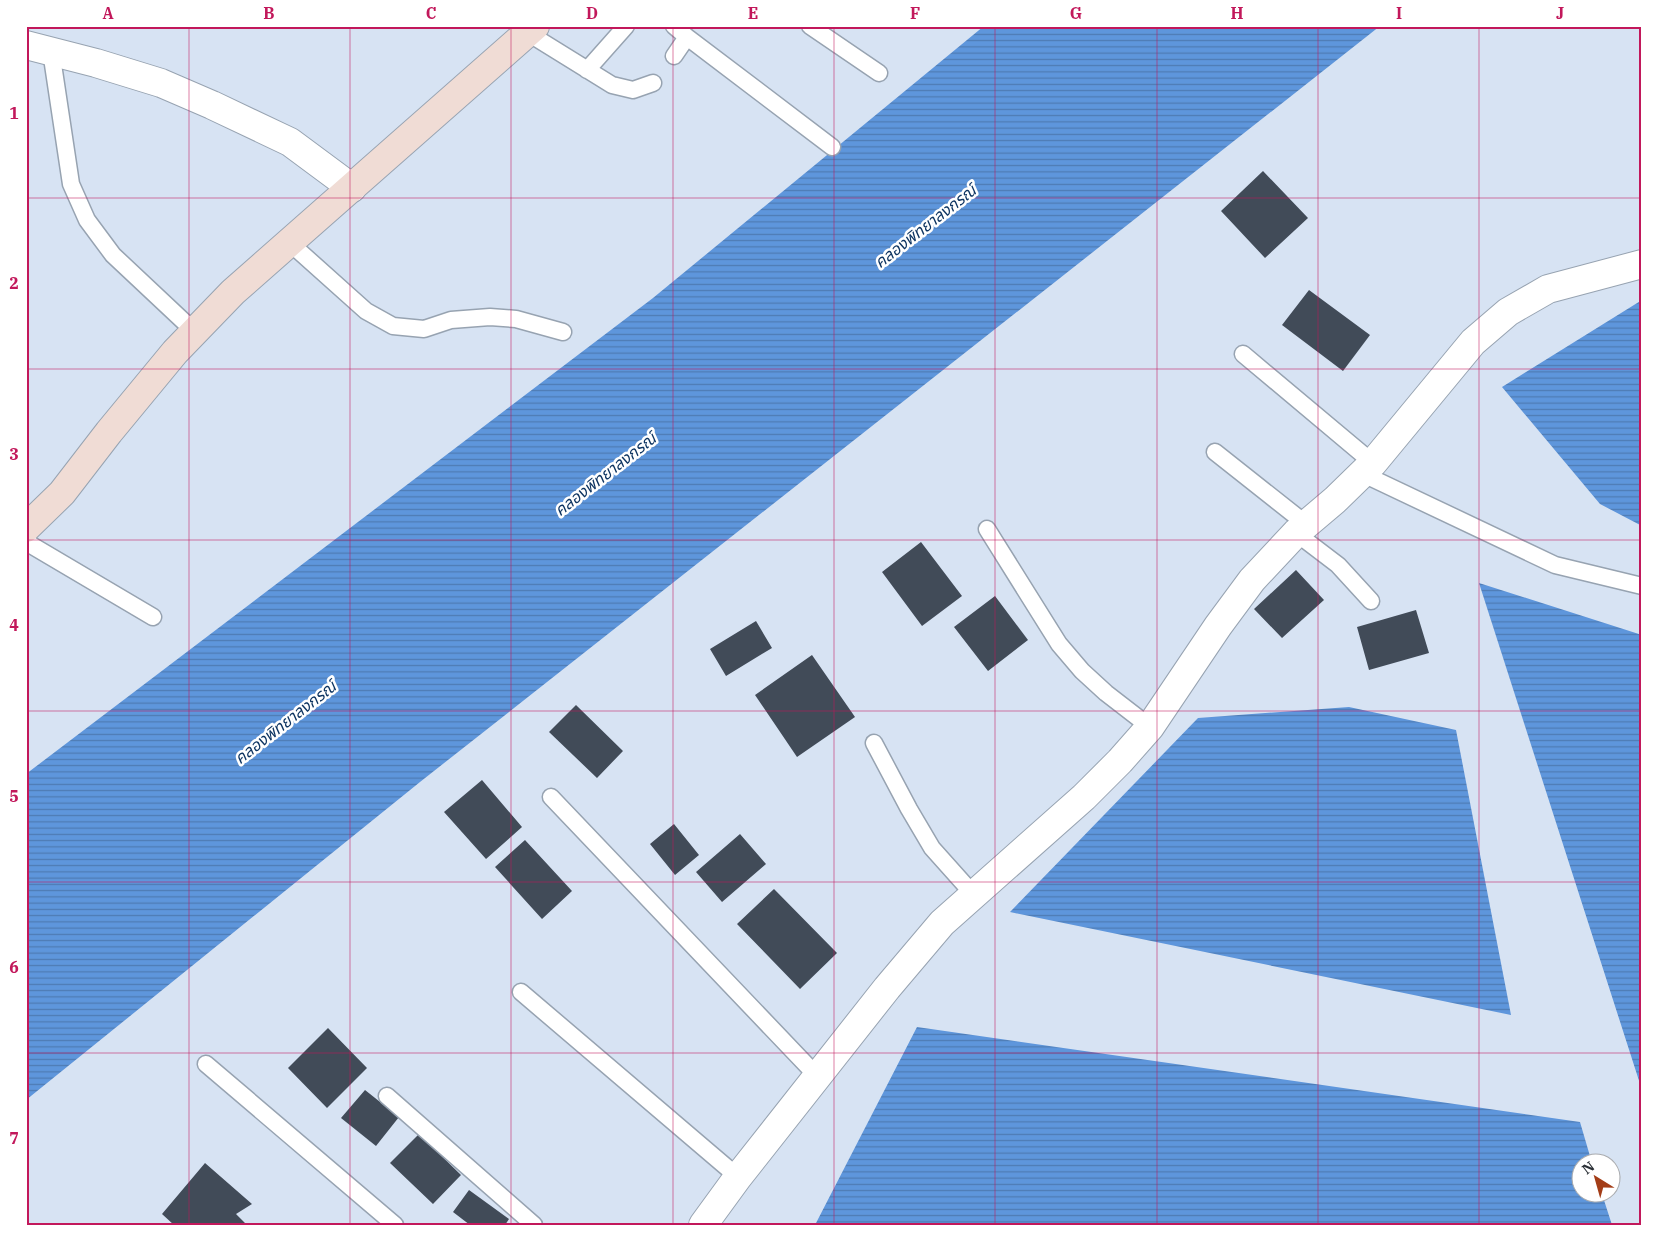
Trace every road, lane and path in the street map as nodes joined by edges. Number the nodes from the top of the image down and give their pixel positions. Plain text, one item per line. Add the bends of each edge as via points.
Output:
1 (626, 26) edge
2 (810, 26) edge
3 (532, 30) edge
4 (681, 31) edge
5 (39, 48) edge
6 (674, 56) dead end
7 (588, 70) junction
8 (879, 73) dead end
9 (653, 84) dead end
10 (832, 147) dead end
11 (352, 188) junction
12 (290, 244) junction
13 (1642, 264) edge
14 (195, 332) junction
15 (563, 332) dead end
16 (1243, 354) dead end
17 (1215, 452) dead end
18 (1367, 468) junction
19 (26, 528) edge
20 (1301, 528) junction
21 (987, 529) dead end
22 (26, 542) edge
23 (1642, 586) edge
24 (1371, 600) dead end
25 (153, 617) dead end
26 (1150, 726) junction
27 (874, 743) dead end
28 (551, 797) dead end
29 (974, 895) junction
30 (520, 992) dead end
31 (206, 1064) dead end
32 (817, 1076) junction
33 (387, 1096) dead end
34 (738, 1178) junction
35 (395, 1225) edge
36 (534, 1225) edge
37 (703, 1225) edge

1 - 7 lane
2 - 8 lane
3 - 7 lane
3 - 11 street
4 - 6 lane
4 - 10 lane
5 - 11 street via 161,83 212,105 290,142
5 - 14 lane via 71,184 87,220 113,255
7 - 9 lane via 612,85 633,90
11 - 12 street
12 - 14 street via 233,292
12 - 15 lane via 366,311 394,326 424,328 451,320 490,318 516,319
13 - 18 street via 1548,289 1508,312 1474,342
14 - 19 street via 108,432 62,492
16 - 18 lane
17 - 20 lane
18 - 20 street
18 - 23 lane via 1555,565
20 - 24 lane
20 - 26 street via 1252,580
21 - 26 lane via 1059,644 1106,693
22 - 25 lane
26 - 29 street via 1084,797
27 - 29 lane via 932,848
28 - 32 lane
29 - 32 street via 942,923
30 - 34 lane
31 - 35 lane
32 - 34 street
33 - 36 lane
34 - 37 street

